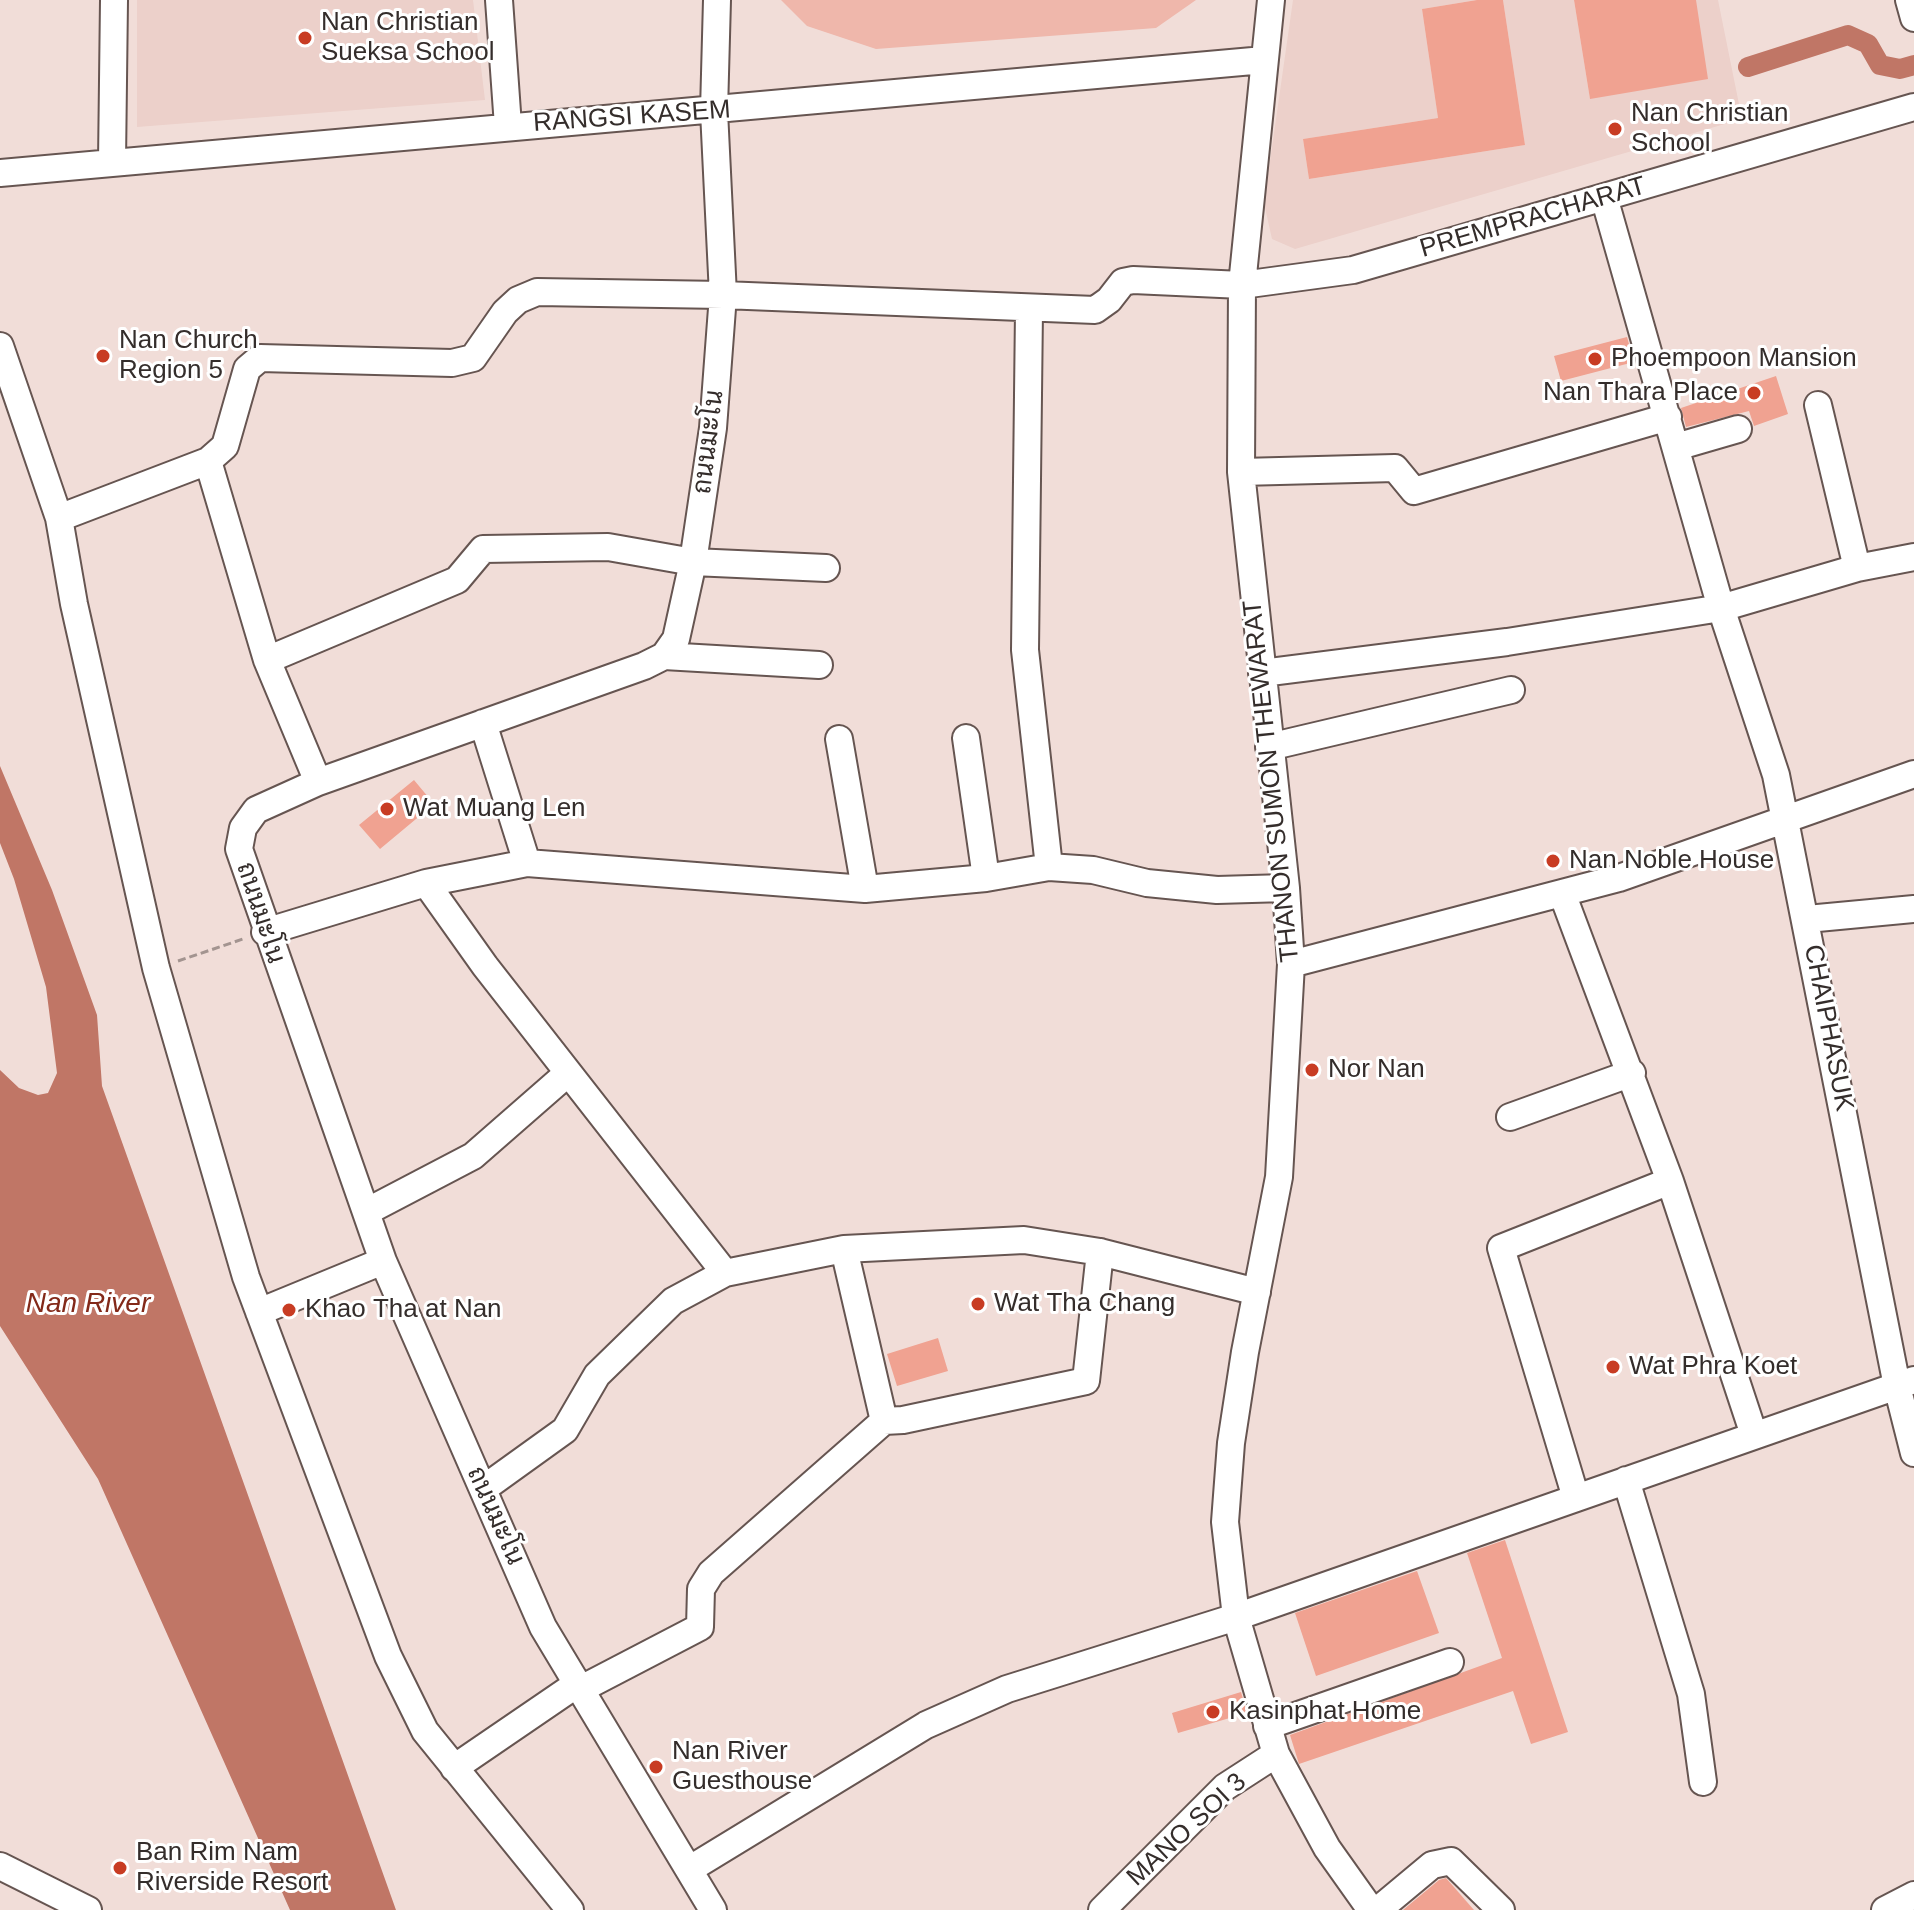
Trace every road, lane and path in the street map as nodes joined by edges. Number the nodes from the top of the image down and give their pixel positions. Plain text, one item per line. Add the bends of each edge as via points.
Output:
1 (114, 0) edge
2 (499, 0) edge
3 (717, 0) edge
4 (1271, 0) edge
5 (1909, 0) edge
6 (1914, 18) edge
7 (1264, 60) junction
8 (1914, 107) edge
9 (714, 111) junction
10 (508, 126) junction
11 (112, 162) junction
12 (0, 173) edge
13 (1604, 197) junction
14 (1242, 285) junction
15 (723, 295) junction
16 (1029, 310) junction
17 (0, 346) edge
18 (1818, 405) dead end
19 (1668, 417) junction
20 (1738, 429) dead end
21 (1676, 447) junction
22 (208, 461) junction
23 (1241, 472) junction
24 (59, 518) junction
25 (1914, 557) edge
26 (693, 562) junction
27 (826, 568) dead end
28 (1857, 568) junction
29 (1721, 608) junction
30 (664, 656) junction
31 (267, 660) junction
32 (819, 665) dead end
33 (1262, 673) junction
34 (1511, 690) dead end
35 (483, 723) junction
36 (966, 738) dead end
37 (839, 739) dead end
38 (1269, 747) junction
39 (1914, 774) edge
40 (318, 782) junction
41 (1787, 821) junction
42 (527, 863) junction
43 (1049, 867) junction
44 (986, 878) junction
45 (426, 883) junction
46 (1286, 888) junction
47 (865, 889) junction
48 (1562, 893) junction
49 (1914, 909) edge
50 (1807, 919) junction
51 (265, 932) junction
52 (1291, 964) junction
53 (156, 968) junction
54 (568, 1073) junction
55 (1632, 1073) junction
56 (1510, 1117) dead end
57 (1670, 1181) junction
58 (366, 1212) junction
59 (844, 1249) junction
60 (1100, 1252) junction
61 (383, 1261) junction
62 (725, 1273) junction
63 (1257, 1292) junction
64 (259, 1312) junction
65 (1905, 1383) edge
66 (884, 1421) junction
67 (1754, 1435) junction
68 (1914, 1453) edge
69 (1626, 1480) junction
70 (483, 1489) junction
71 (1576, 1498) junction
72 (1236, 1617) junction
73 (1450, 1662) dead end
74 (579, 1686) junction
75 (1267, 1726) junction
76 (1276, 1754) junction
77 (454, 1768) junction
78 (1703, 1782) dead end
79 (0, 1866) edge
80 (690, 1869) junction
81 (1914, 1895) edge
82 (708, 1908) edge
83 (88, 1910) edge
84 (570, 1910) edge
85 (1102, 1910) edge
86 (1371, 1910) edge
87 (1378, 1910) edge
88 (1501, 1910) edge
89 (1885, 1910) edge

1 - 11 street
2 - 10 street
3 - 9 street, ถนนมะโน
4 - 7 street, THANON SUMON THEWARAT
5 - 6 street
7 - 9 street, RANGSI KASEM
7 - 14 street, THANON SUMON THEWARAT
8 - 13 street, PREMPRACHARAT
9 - 10 street, RANGSI KASEM
9 - 15 street, ถนนมะโน
10 - 11 street, RANGSI KASEM
11 - 12 street, RANGSI KASEM
13 - 14 street, PREMPRACHARAT via 1353,270
13 - 19 street, CHAIPHASUK
14 - 16 street, PREMPRACHARAT via 1133,280 1123,282 1095,310
14 - 23 street, THANON SUMON THEWARAT
15 - 16 street, PREMPRACHARAT
15 - 22 street, PREMPRACHARAT via 537,292 505,312 473,358 452,363 260,358 247,369 225,446
15 - 26 street, ถนนมะโน via 713,428
16 - 43 street via 1025,650
17 - 24 street
18 - 28 street
19 - 21 street, CHAIPHASUK
19 - 23 street via 1414,491 1395,468
20 - 21 street
21 - 29 street, CHAIPHASUK
22 - 24 street
22 - 31 street
23 - 33 street, THANON SUMON THEWARAT
24 - 53 street
25 - 28 street
26 - 27 street
26 - 30 street, ถนนมะโน via 676,639
26 - 31 street via 608,547 483,549 457,580
28 - 29 street
29 - 33 street
29 - 41 street, CHAIPHASUK
30 - 32 street
30 - 35 street, ถนนมะโน
31 - 40 street
33 - 38 street, THANON SUMON THEWARAT
34 - 38 street
35 - 40 street, ถนนมะโน
35 - 42 street
36 - 44 street
37 - 47 street
38 - 46 street, THANON SUMON THEWARAT
39 - 41 street
40 - 51 street, ถนนมะโน via 256,810 243,828 239,849
41 - 48 street
41 - 50 street, CHAIPHASUK
42 - 45 street
42 - 47 street
43 - 44 street
43 - 46 street via 1217,890
44 - 47 street
45 - 51 street
45 - 54 street
46 - 52 street, THANON SUMON THEWARAT
48 - 52 street
48 - 55 street
49 - 50 street
50 - 65 street, CHAIPHASUK
51 - 53 path
51 - 58 street, ถนนมะโน
52 - 63 street, THANON SUMON THEWARAT via 1279,1177
53 - 64 street
54 - 58 street via 473,1156
54 - 62 street
55 - 56 street
55 - 57 street
57 - 67 street
57 - 71 street via 1501,1248
58 - 61 street, ถนนมะโน
59 - 60 street via 1024,1240
59 - 62 street
59 - 66 street
60 - 63 street
60 - 66 street via 1086,1381
61 - 64 street
61 - 70 street, ถนนมะโน
62 - 70 street via 673,1301 597,1375 565,1430
63 - 72 street, THANON SUMON THEWARAT via 1231,1443 1225,1522
64 - 77 street via 388,1656 425,1731
65 - 67 street
65 - 68 street, CHAIPHASUK
66 - 74 street via 711,1573 701,1589 700,1627
67 - 69 street
69 - 71 street
69 - 78 street via 1691,1694
70 - 74 street, ถนนมะโน via 543,1627
71 - 72 street
72 - 75 street, THANON SUMON THEWARAT
72 - 80 street via 1007,1689 926,1725
73 - 75 street
74 - 77 street
74 - 80 street, ถนนมะโน
75 - 76 street, THANON SUMON THEWARAT
76 - 85 street, MANO SOI 3 via 1225,1787
76 - 86 street, THANON SUMON THEWARAT via 1327,1848
77 - 84 street
79 - 83 street
80 - 82 street, ถนนมะโน
81 - 89 street
87 - 88 street via 1432,1865 1451,1861

